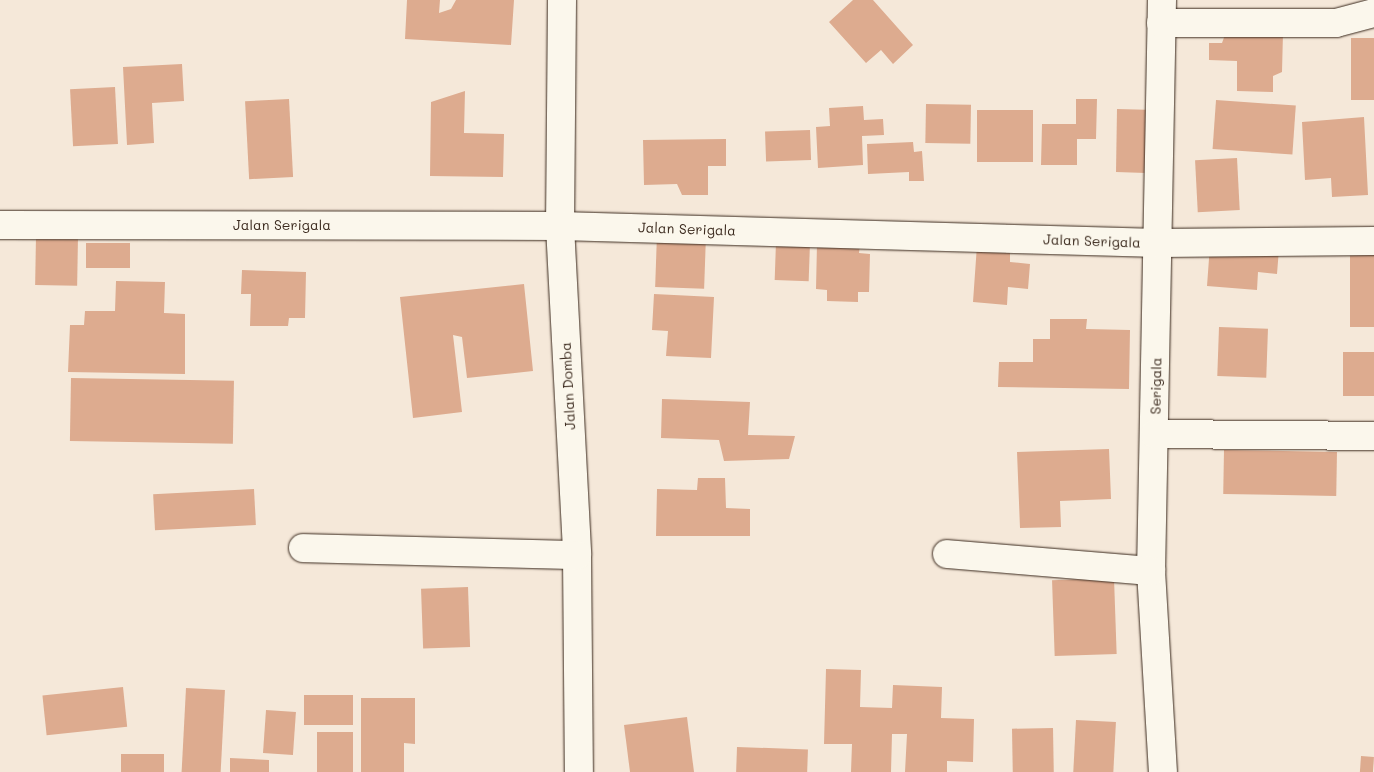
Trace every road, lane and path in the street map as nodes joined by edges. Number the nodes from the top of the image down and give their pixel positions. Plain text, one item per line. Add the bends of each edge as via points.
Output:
1 (562, 0) edge
2 (1161, 11) edge
3 (1374, 13) edge
4 (0, 225) edge
5 (560, 226) junction
6 (1374, 241) edge
7 (1159, 243) junction
8 (1155, 434) junction
9 (1374, 436) edge
10 (303, 548) dead end
11 (948, 554) dead end
12 (577, 555) junction
13 (1151, 571) junction
14 (579, 772) edge
15 (1163, 772) edge

1 - 5 street, Jalan Domba
2 - 3 street via 1336,22
2 - 7 street, Serigala
4 - 5 street, Jalan Serigala
5 - 7 street, Jalan Serigala
5 - 12 street, Jalan Domba
6 - 7 street, Jalan Serigala
7 - 8 street, Serigala
8 - 9 street
8 - 13 street, Serigala
10 - 12 street
11 - 13 street
12 - 14 street, Jalan Domba
13 - 15 street, Serigala

